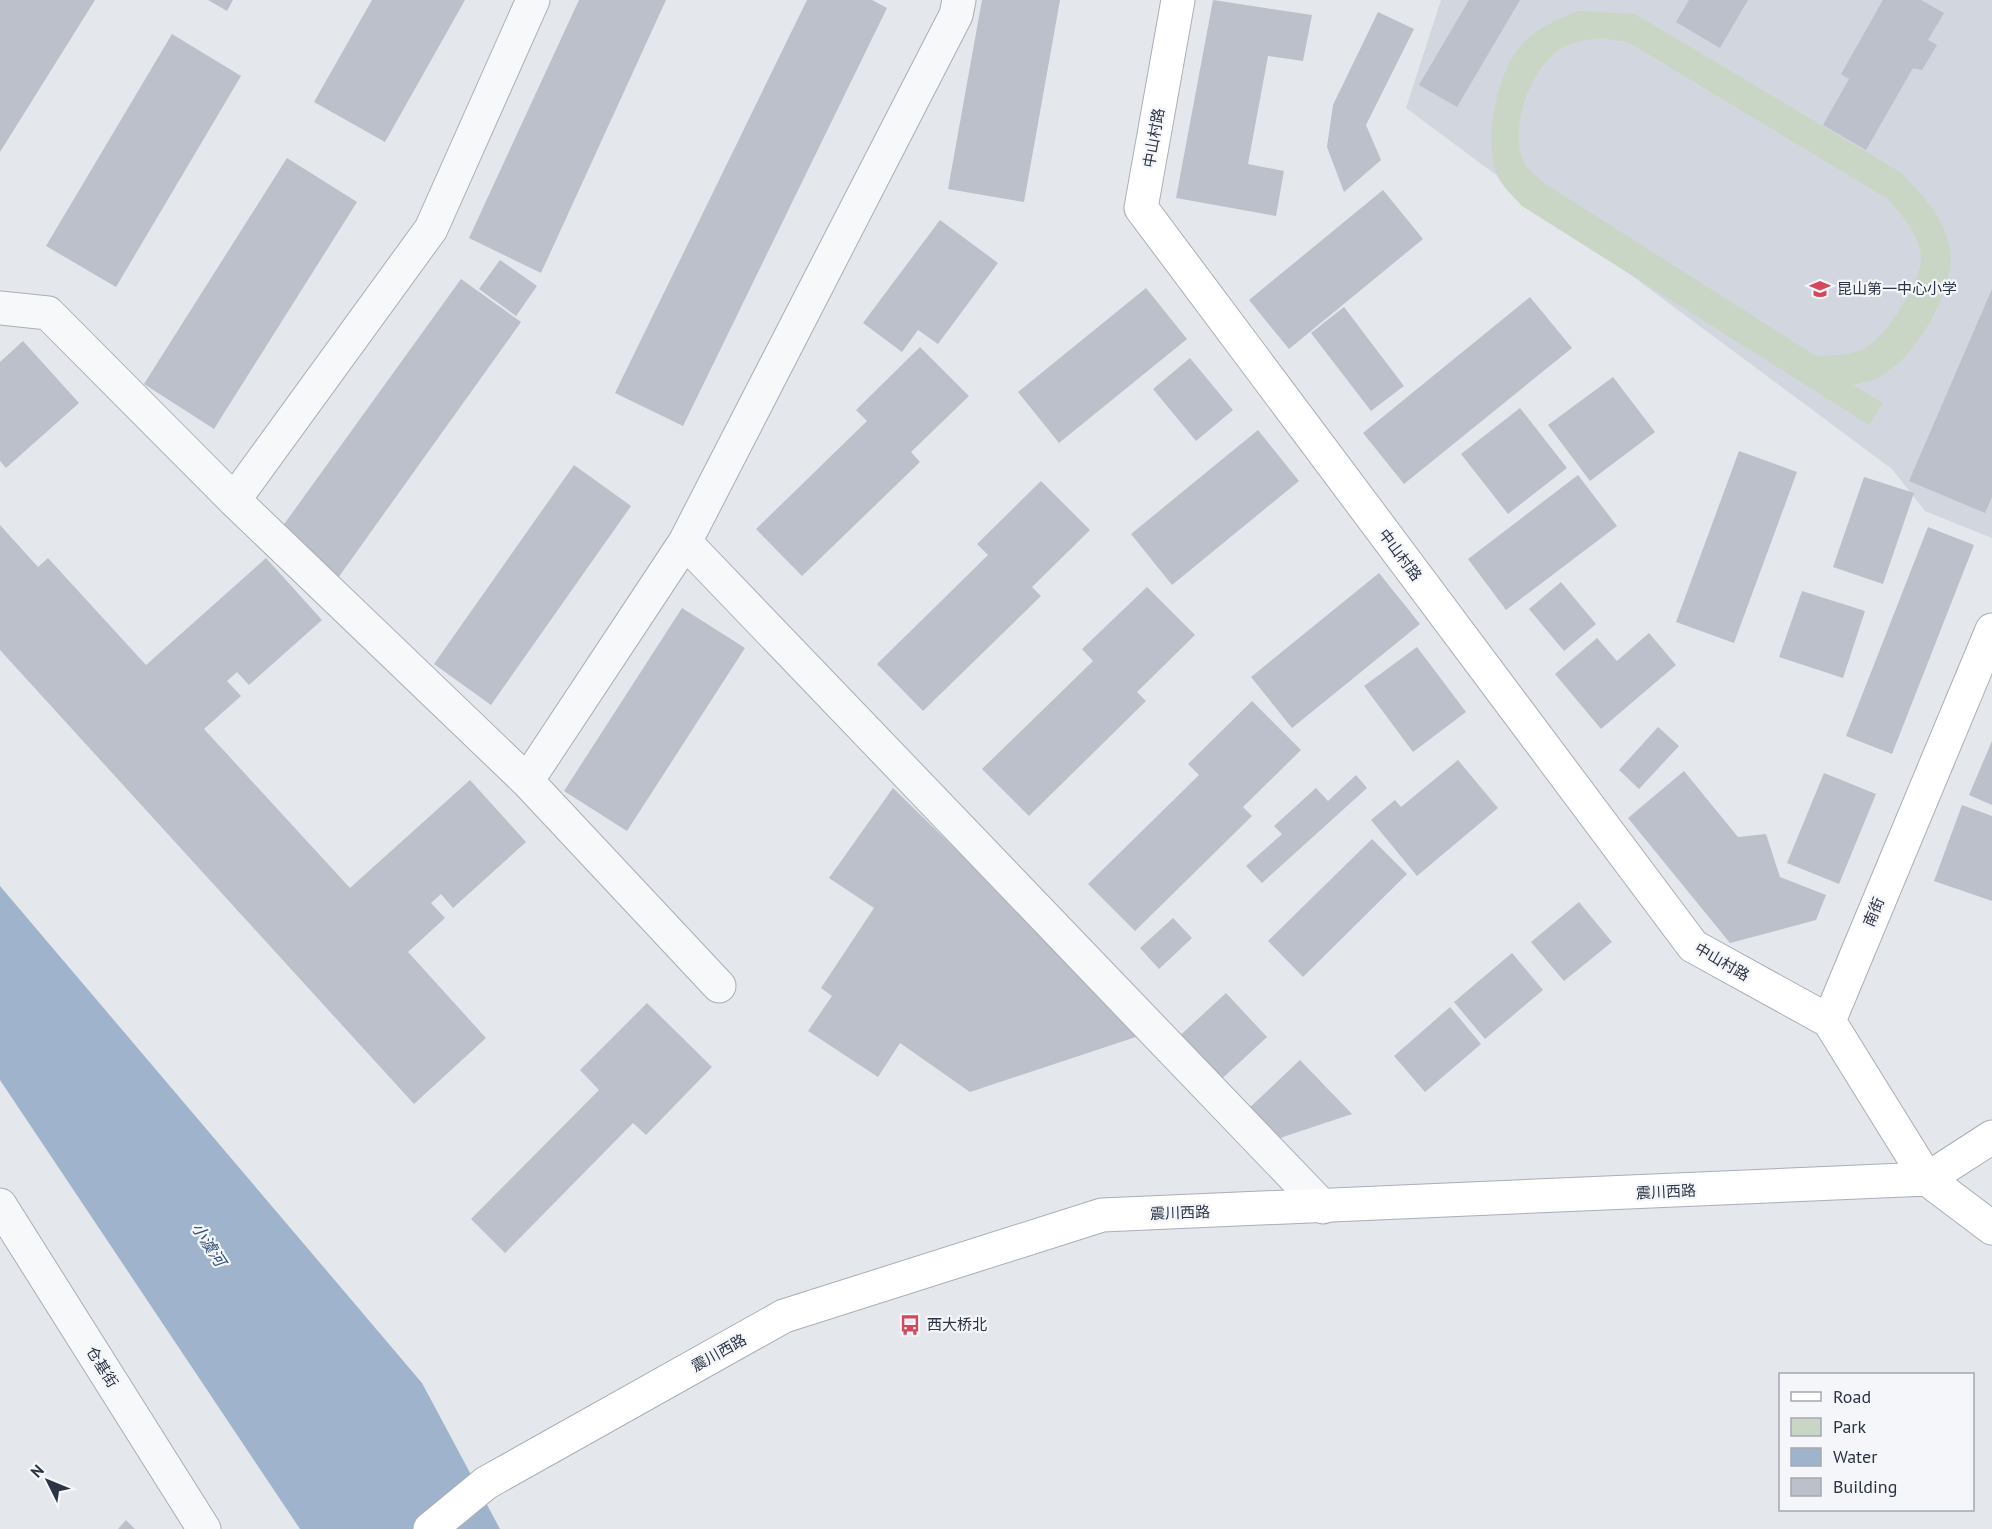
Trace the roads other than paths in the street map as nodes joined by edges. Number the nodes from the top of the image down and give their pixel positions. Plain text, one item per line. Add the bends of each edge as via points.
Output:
1 (533, 0) edge
2 (959, 0) edge
3 (1178, 0) edge
4 (0, 308) edge
5 (234, 500) junction
6 (685, 542) junction
7 (1992, 630) edge
8 (527, 781) junction
9 (719, 986) dead end
10 (1829, 1021) junction
11 (1992, 1137) edge
12 (1927, 1179) junction
13 (0, 1205) edge
14 (1323, 1207) junction
15 (1992, 1228) edge
16 (204, 1529) edge
17 (430, 1529) edge

1 - 5 street via 431,229
2 - 6 street via 956,15
3 - 10 street, 中山村路 via 1141,208 1692,946
4 - 5 street via 48,313
5 - 8 street
6 - 8 street
6 - 14 street
7 - 10 street, 南街
8 - 9 street
10 - 12 street
11 - 12 street
12 - 14 street, 震川西路
12 - 15 street
13 - 16 street, 仓基街
14 - 17 street, 震川西路 via 1102,1215 784,1317 486,1483

